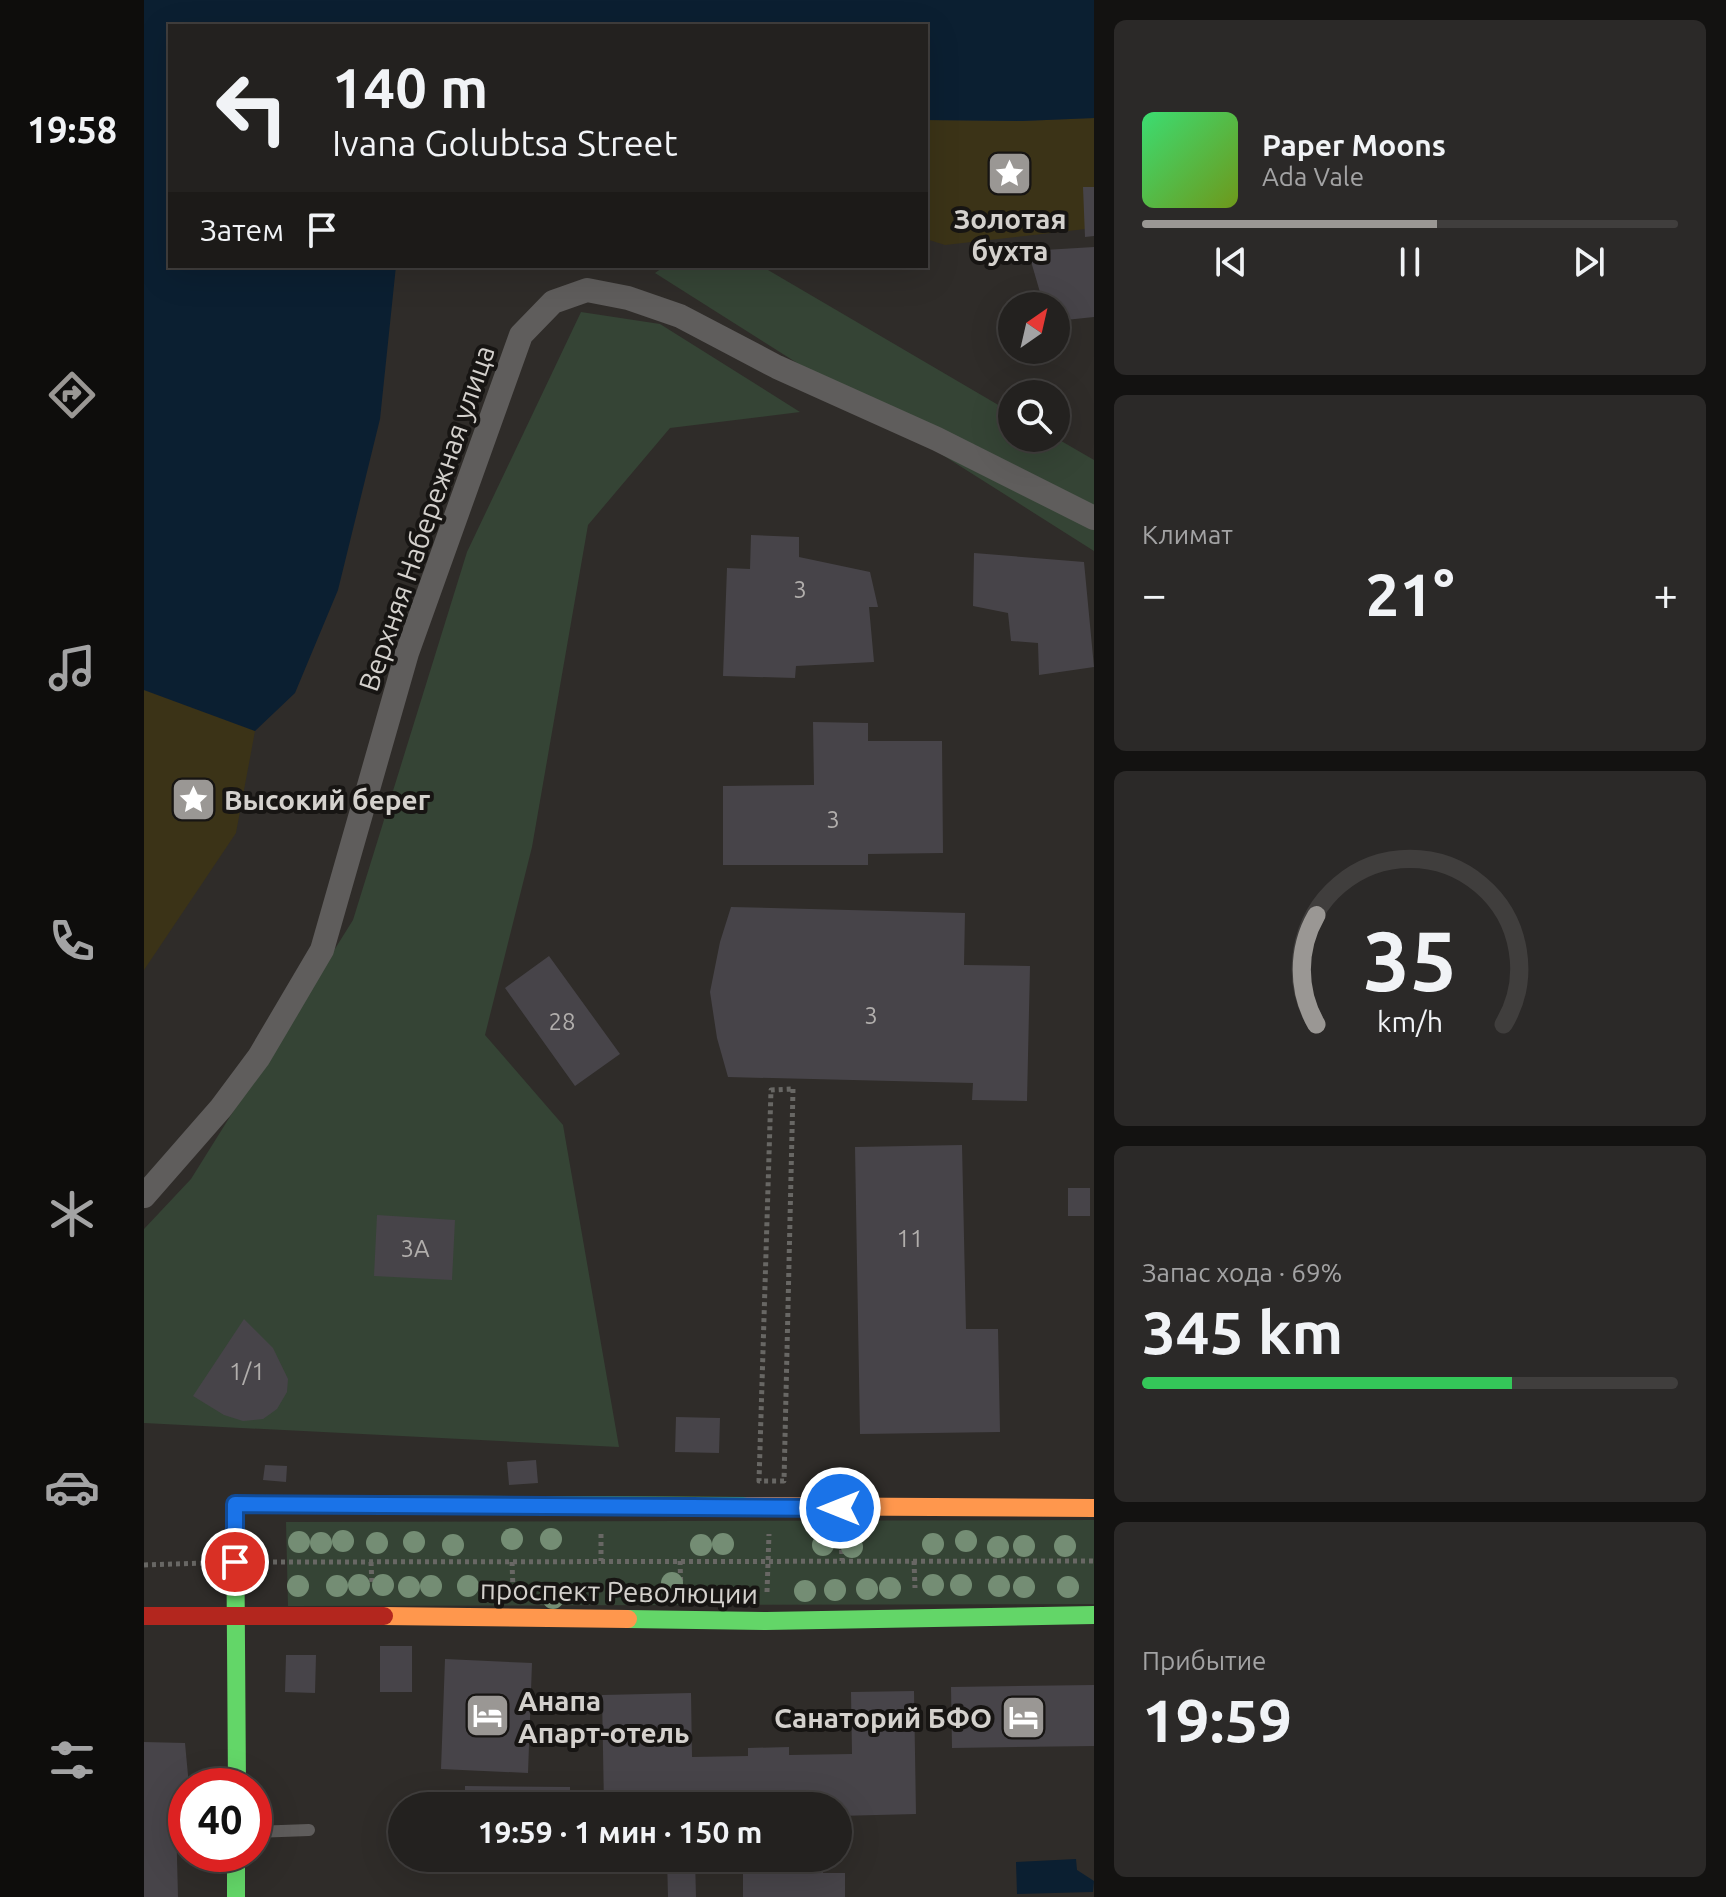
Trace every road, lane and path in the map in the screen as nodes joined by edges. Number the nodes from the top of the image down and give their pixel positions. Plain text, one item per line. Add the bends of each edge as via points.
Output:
1 (1094, 518) edge
2 (144, 1196) edge
3 (759, 1481) dead end
4 (784, 1481) dead end
5 (772, 1482) dead end
6 (769, 1507) junction
7 (1094, 1508) edge
8 (768, 1561) junction
9 (1094, 1561) edge
10 (235, 1562) junction
11 (144, 1565) edge
12 (236, 1615) junction
13 (1094, 1615) edge
14 (144, 1616) edge
15 (766, 1621) junction
16 (237, 1768) edge
17 (309, 1830) dead end
18 (272, 1831) edge
19 (236, 1872) edge
20 (236, 1897) edge

1 - 2 street, Верхняя Набережная улица via 680,316 587,290 553,302 521,335 407,653 322,950 249,1070
3 - 4 path via 771,1090 793,1089
5 - 6 path
6 - 7 street
6 - 8 path
6 - 10 street via 235,1504
8 - 9 path
8 - 10 path
8 - 15 path
10 - 11 path
10 - 12 street
12 - 14 street, проспект Революции
12 - 15 street, проспект Революции
12 - 16 street
13 - 15 street, проспект Революции
17 - 18 lane
19 - 20 street

